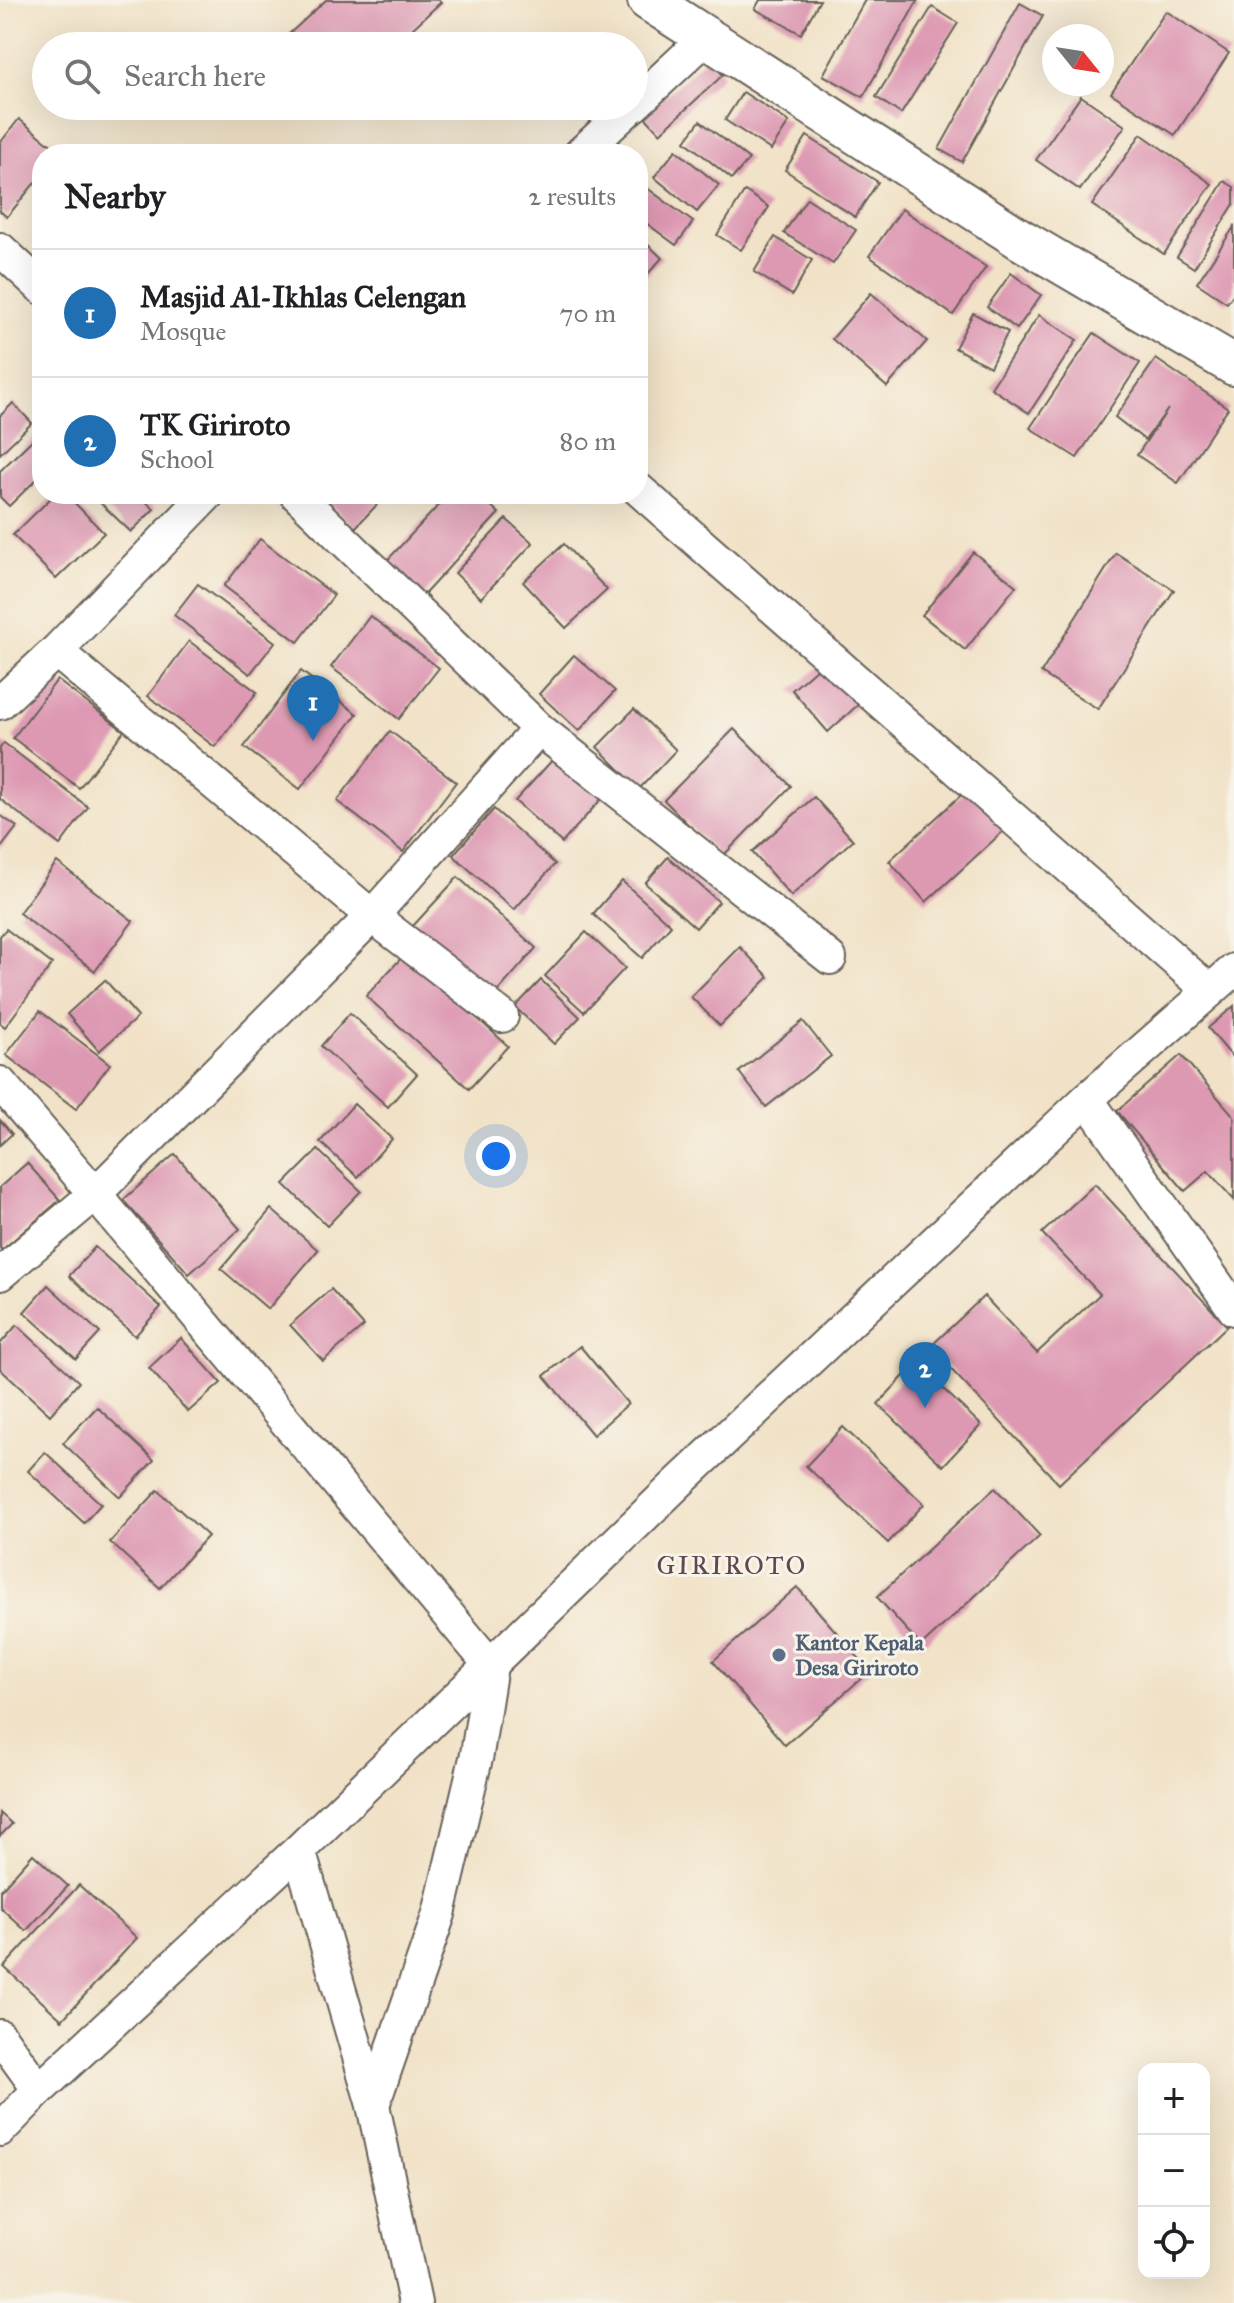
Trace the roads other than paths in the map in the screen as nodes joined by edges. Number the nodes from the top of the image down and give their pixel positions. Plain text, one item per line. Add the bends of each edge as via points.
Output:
1 (648, 0) edge
2 (707, 37) junction
3 (648, 91) edge
4 (617, 120) edge
5 (591, 144) edge
6 (0, 249) edge
7 (32, 279) edge
8 (1234, 365) edge
9 (648, 498) edge
10 (198, 504) edge
11 (306, 504) edge
12 (56, 651) junction
13 (0, 703) edge
14 (539, 729) junction
15 (372, 916) junction
16 (830, 958) dead end
17 (1234, 970) edge
18 (1210, 991) junction
19 (502, 1016) dead end
20 (0, 1083) edge
21 (1087, 1099) junction
22 (95, 1194) junction
23 (0, 1274) edge
24 (1234, 1309) edge
25 (491, 1666) junction
26 (299, 1850) junction
27 (0, 2036) edge
28 (39, 2090) junction
29 (373, 2105) junction
30 (0, 2130) edge
31 (415, 2303) edge

1 - 2 street
2 - 3 street
2 - 8 street via 1020,239
4 - 5 street
6 - 7 street
9 - 18 street
10 - 12 street
11 - 14 street
12 - 13 street
12 - 15 street
14 - 15 street
14 - 16 street
15 - 19 street
15 - 22 street
17 - 18 street
18 - 21 street
20 - 22 street
21 - 24 street
21 - 25 street
22 - 23 street
22 - 25 street
25 - 26 street
25 - 29 street via 477,1754 439,1914
26 - 28 street
26 - 29 street
27 - 28 street
28 - 30 street
29 - 31 street

